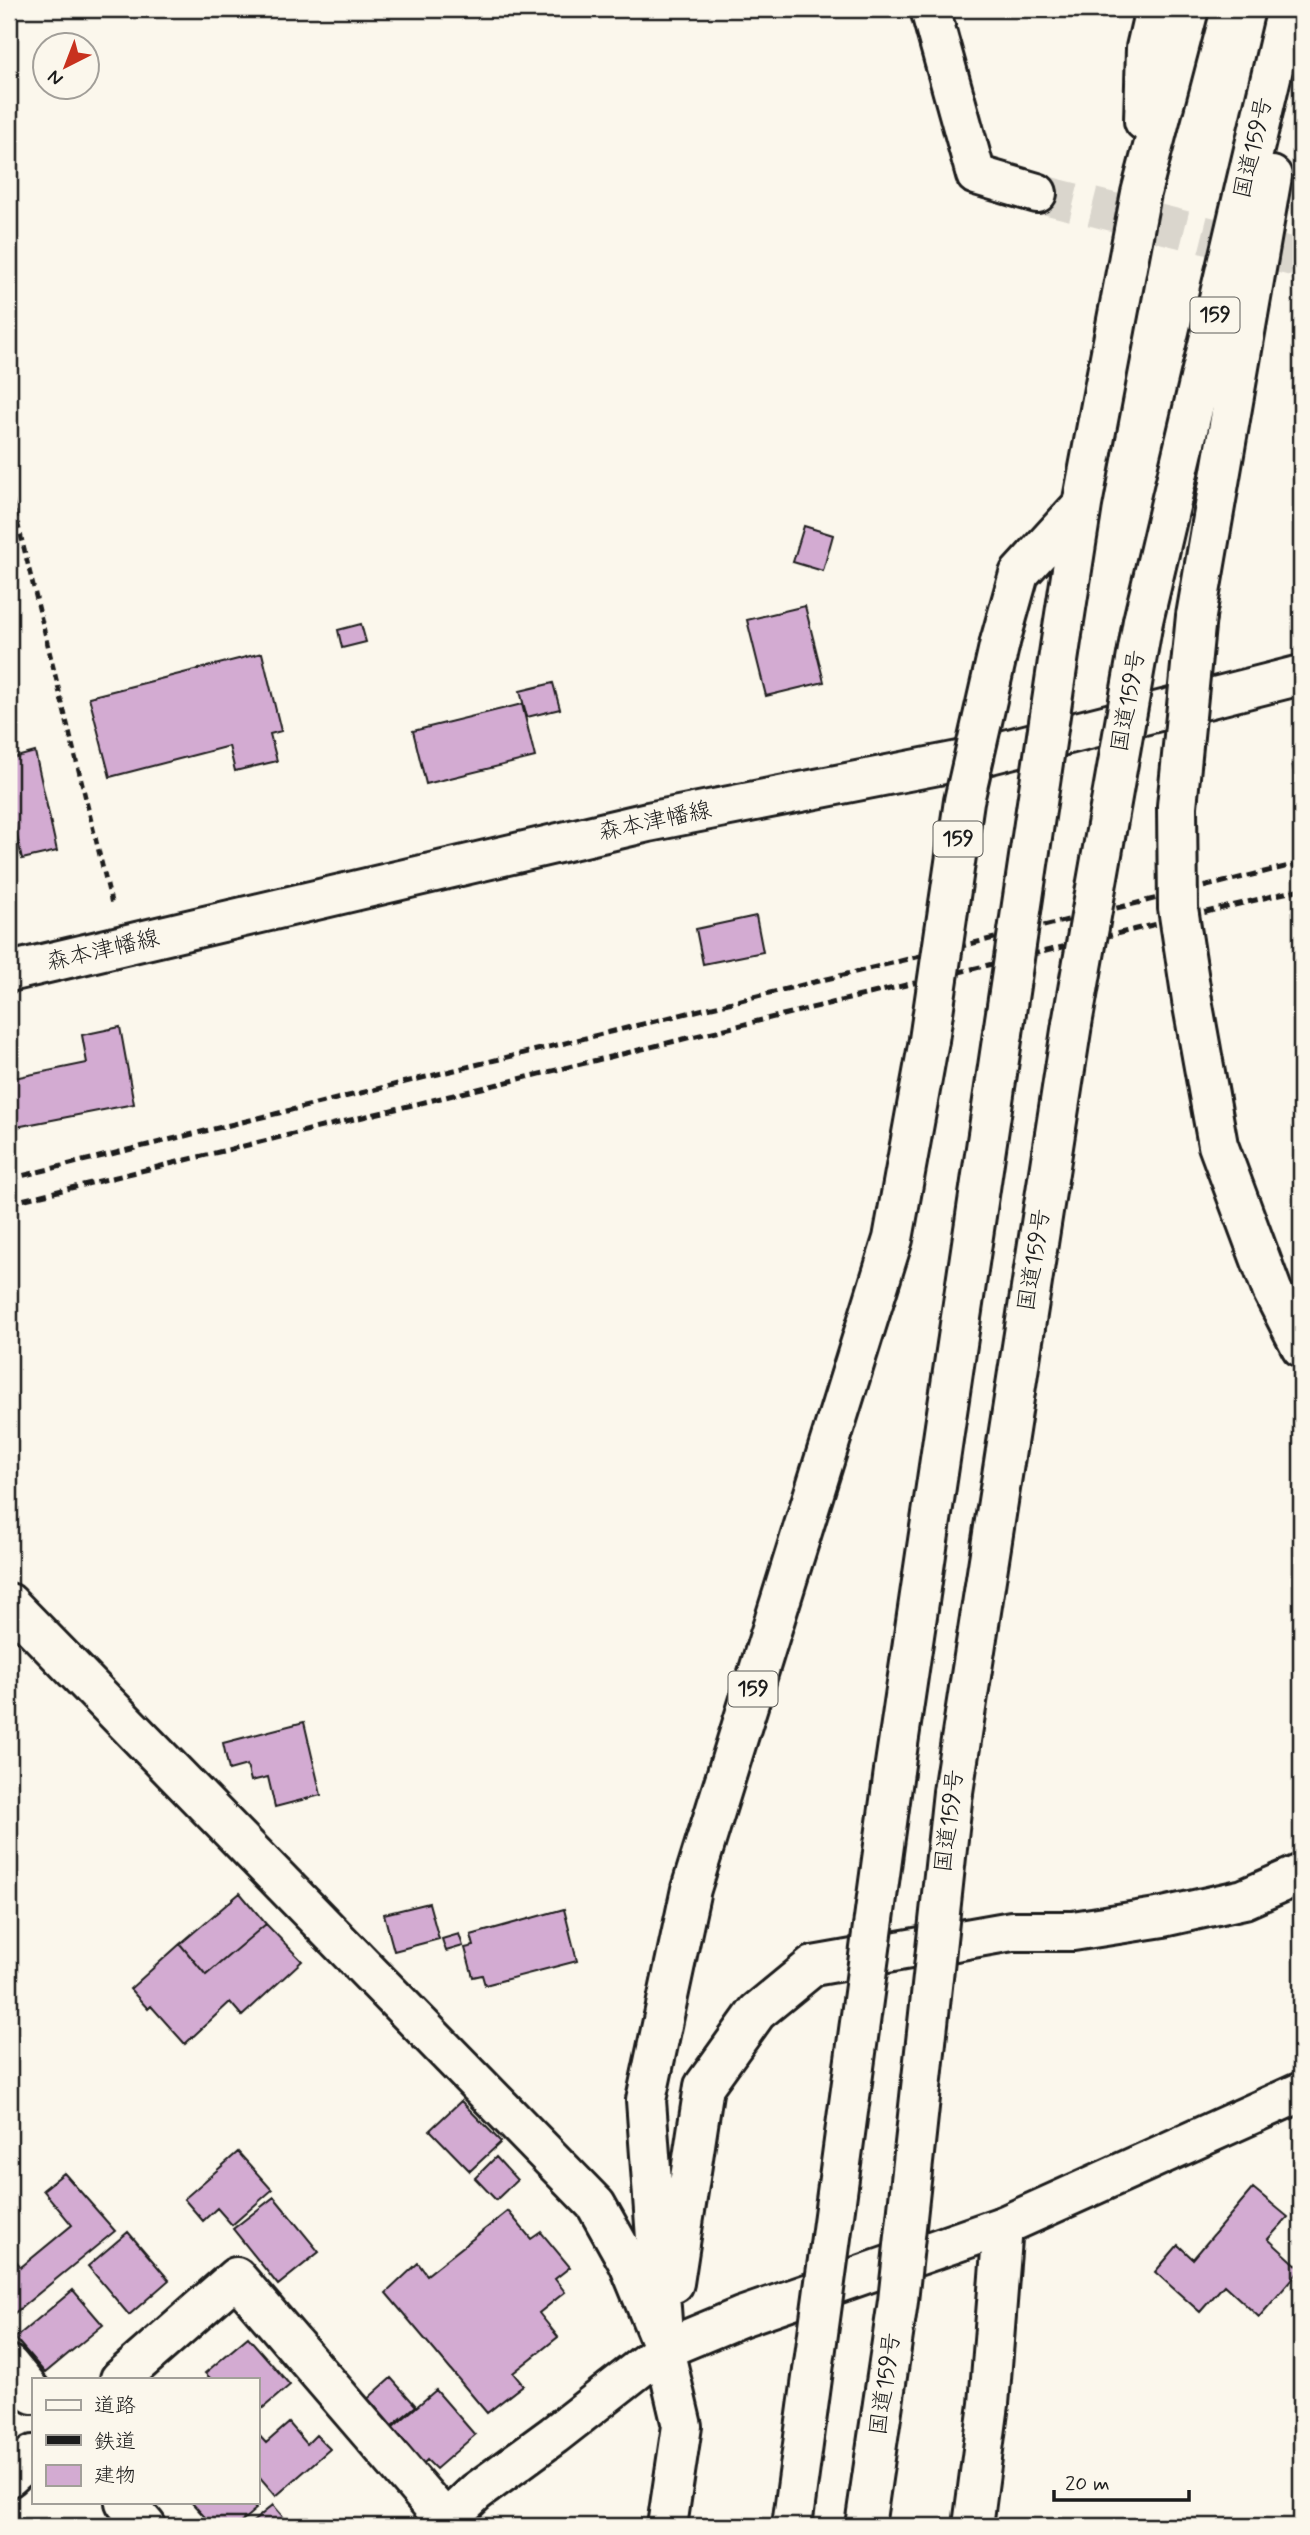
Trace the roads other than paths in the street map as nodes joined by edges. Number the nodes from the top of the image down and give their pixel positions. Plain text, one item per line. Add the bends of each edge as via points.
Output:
1 (930, 9) edge
2 (1155, 9) edge
3 (1189, 9) edge
4 (1287, 9) edge
5 (1301, 9) edge
6 (1037, 193) tunnel mouth
7 (1141, 193) junction
8 (1082, 505) junction
9 (1301, 675) edge
10 (9, 972) edge
11 (1301, 1348) edge
12 (9, 1603) edge
13 (1301, 1874) edge
14 (1301, 2092) edge
15 (1003, 2226) junction
16 (664, 2349) junction
17 (9, 2365) edge
18 (121, 2378) edge
19 (32, 2393) edge
20 (32, 2456) edge
21 (9, 2477) edge
22 (127, 2504) edge
23 (443, 2524) edge
24 (146, 2526) edge
25 (667, 2526) edge
26 (792, 2526) edge
27 (865, 2526) edge
28 (973, 2526) edge

1 - 6 main road via 976,175
2 - 7 main road via 1146,48
3 - 7 main road
4 - 27 main road, 国道159号 / 159, bridge via 1143,621 1072,1024 953,1792 898,2301
5 - 11 main road, 159, bridge via 1196,616 1177,806 1178,908 1218,1145 1272,1290
7 - 8 main road
8 - 16 main road, 159, bridge via 1019,574 964,801 929,1040 893,1239 691,1889 646,2100
8 - 26 main road, bridge via 894,1771
9 - 10 main road, 森本津幡線 via 974,758 648,821
12 - 16 main road via 596,2205 629,2264
13 - 16 main road via 1244,1899 1163,1917 1073,1931 1012,1931 813,1966 757,2012 704,2086
14 - 15 main road
15 - 16 main road via 741,2317
15 - 28 main road via 989,2404
16 - 23 main road via 475,2492
16 - 25 main road via 682,2426
17 - 19 main road
18 - 23 main road via 236,2277
20 - 21 main road
22 - 24 main road

